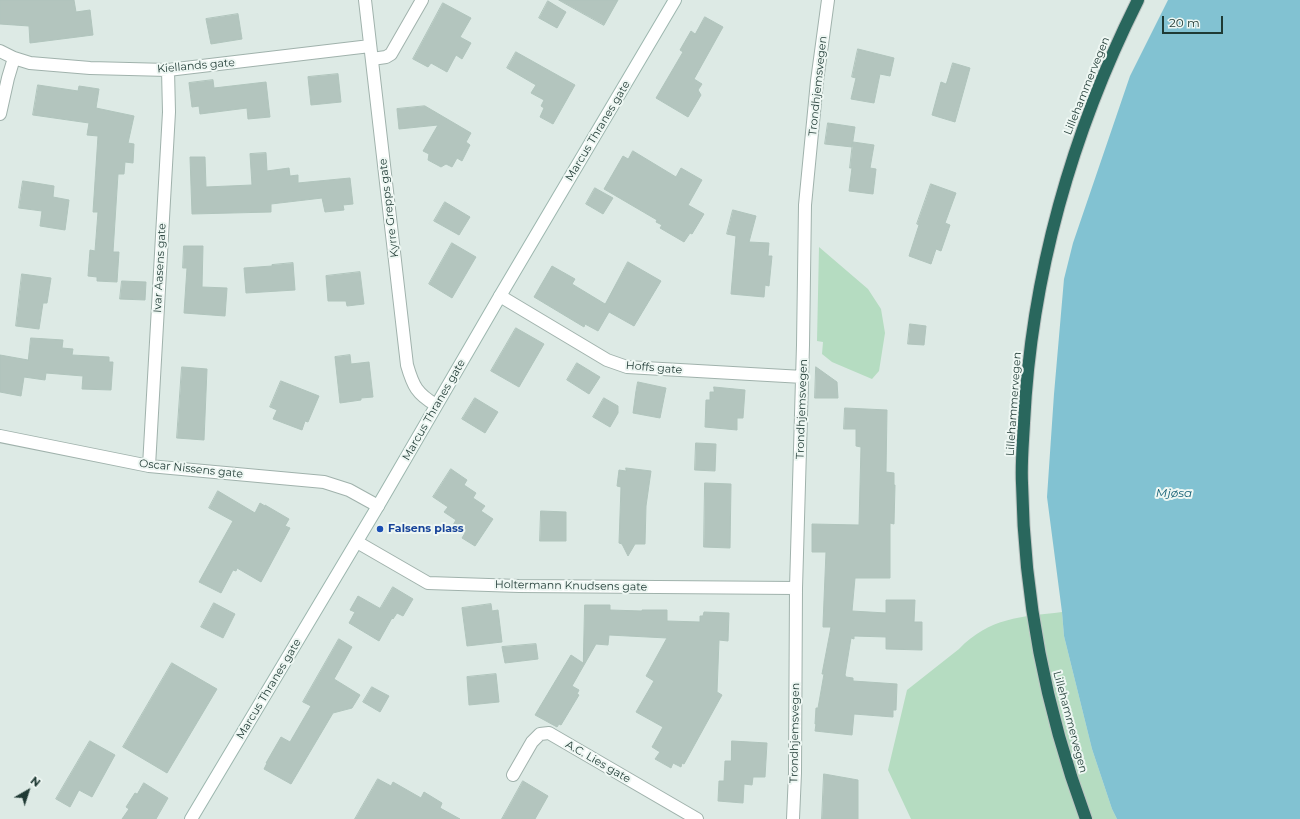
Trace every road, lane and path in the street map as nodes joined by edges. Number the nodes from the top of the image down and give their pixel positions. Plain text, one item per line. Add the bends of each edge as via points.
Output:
1 (365, 0) edge
2 (422, 0) edge
3 (675, 0) edge
4 (828, 0) edge
5 (1138, 0) edge
6 (370, 46) junction
7 (0, 51) edge
8 (14, 58) junction
9 (372, 59) junction
10 (168, 70) junction
11 (0, 114) edge
12 (500, 296) junction
13 (803, 377) junction
14 (436, 405) junction
15 (0, 436) edge
16 (149, 466) junction
17 (378, 506) junction
18 (357, 542) junction
19 (796, 588) junction
20 (513, 775) dead end
21 (191, 819) edge
22 (698, 819) edge
23 (793, 819) edge
24 (1086, 819) edge

1 - 6 street, Kyrre Grepps gate
2 - 9 street via 391,54
3 - 12 street, Marcus Thranes gate
4 - 13 street, Trondhjemsvegen via 805,205
5 - 24 highway, Lillehammervegen via 1109,61 1088,116 1055,219 1034,322 1026,389 1022,482 1027,572 1034,623 1055,724
6 - 9 street, Kyrre Grepps gate
6 - 10 street, Kiellands gate
7 - 8 street, Kiellands gate
8 - 10 street, Kiellands gate via 30,63 68,66
8 - 11 street
9 - 14 street, Kyrre Grepps gate via 407,365 417,390
10 - 16 street, Ivar Aasens gate via 169,112
12 - 13 street, Hoffs gate via 606,360 627,367
12 - 14 street, Marcus Thranes gate
13 - 19 street, Trondhjemsvegen
14 - 17 street, Marcus Thranes gate
15 - 16 street, Oscar Nissens gate
16 - 17 street, Oscar Nissens gate via 324,482 349,490
17 - 18 street, Marcus Thranes gate
18 - 19 street, Holtermann Knudsens gate via 428,583
18 - 21 street, Marcus Thranes gate
19 - 23 street, Trondhjemsvegen
20 - 22 street, A.C. Lies gate via 532,742 540,734 549,733

